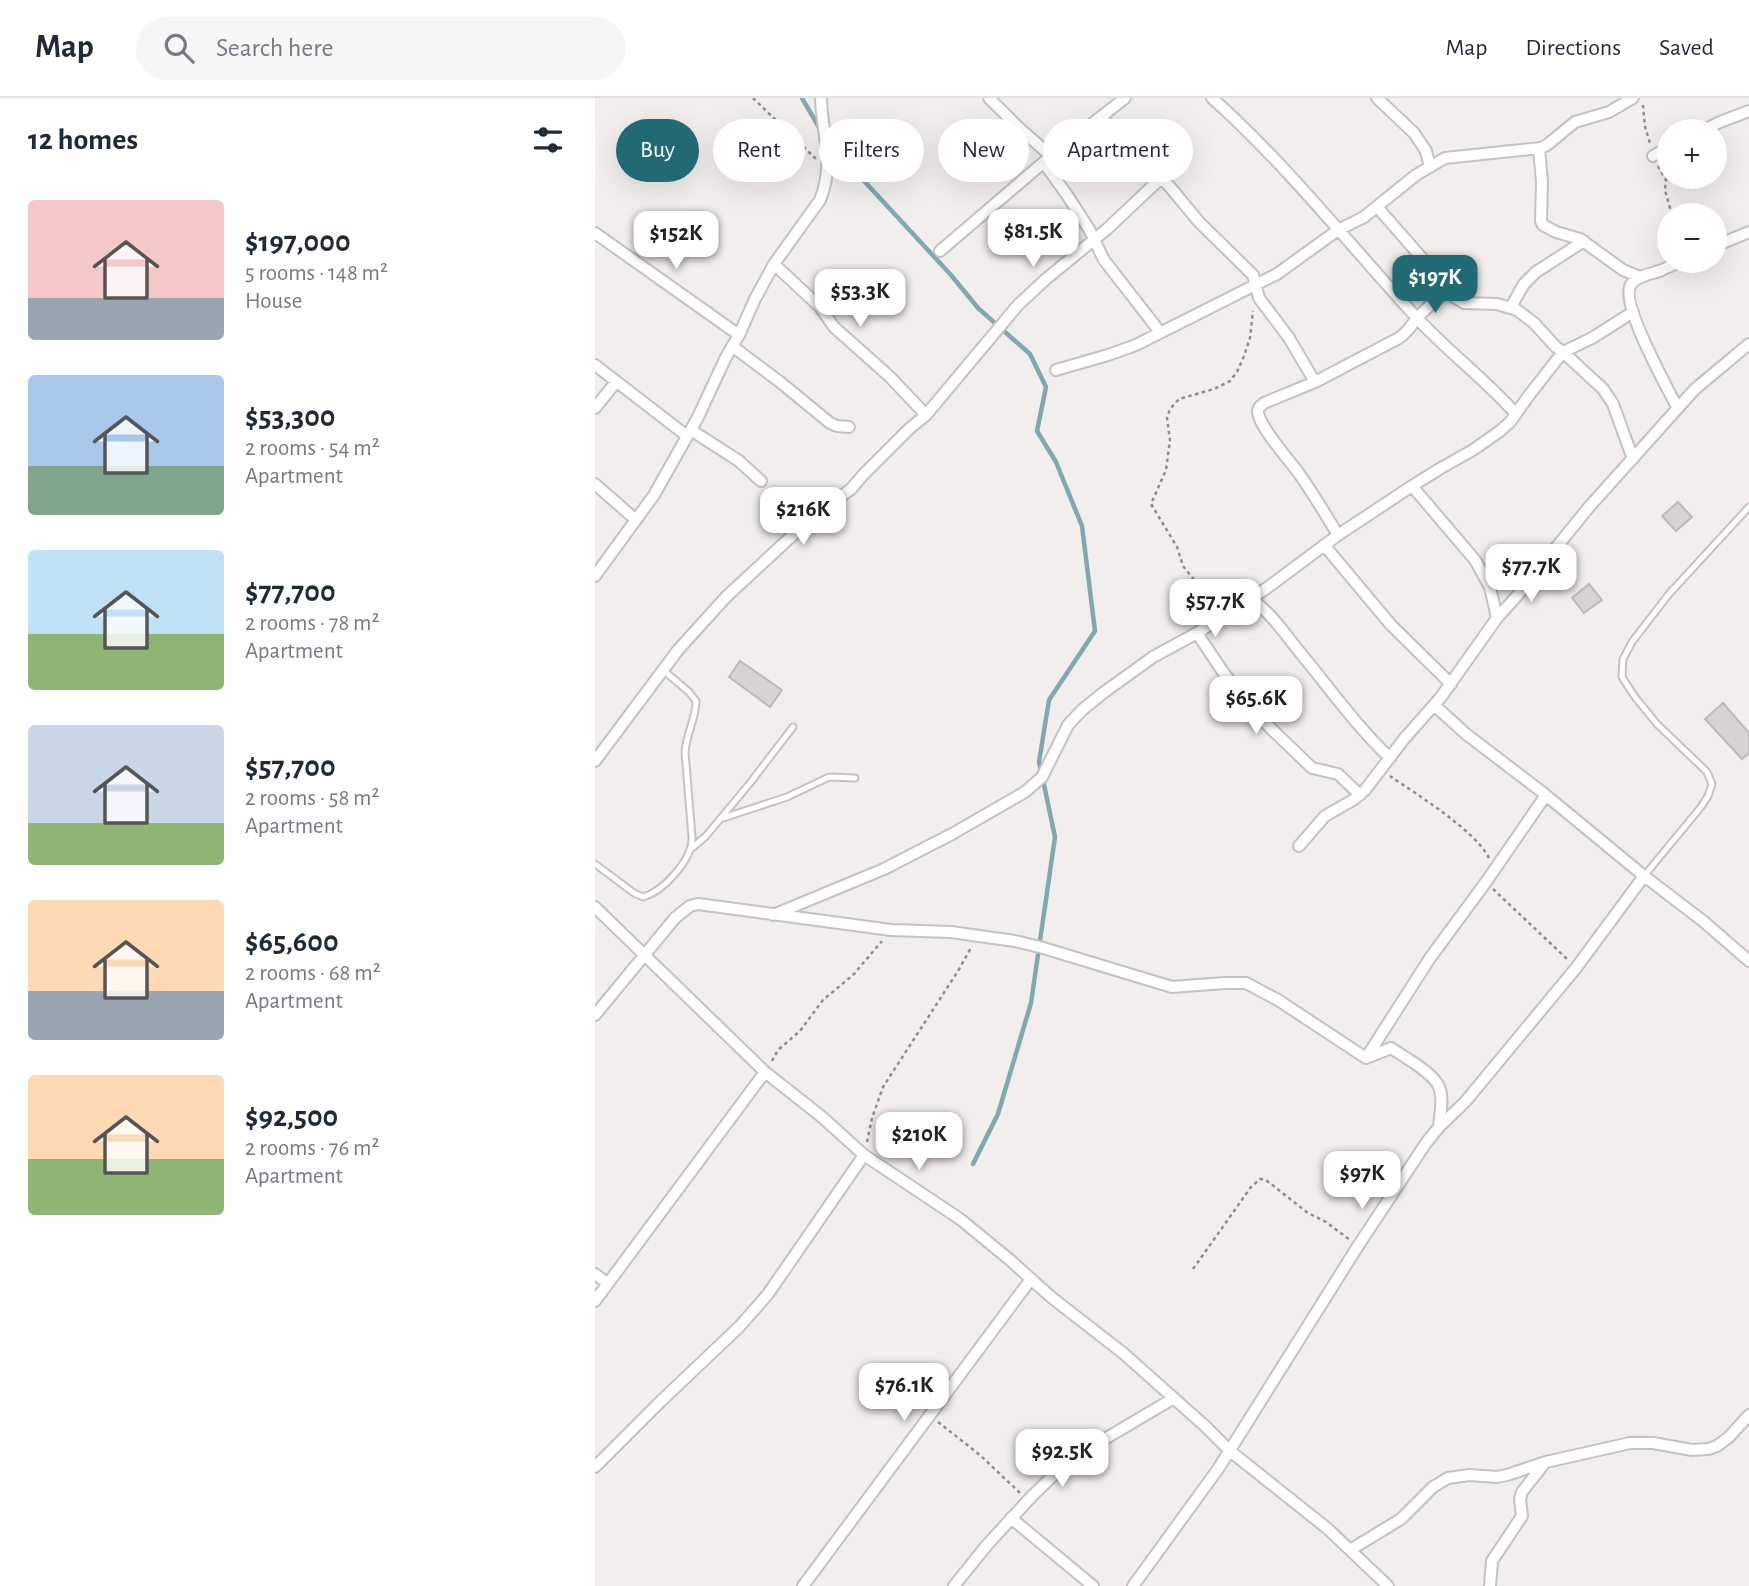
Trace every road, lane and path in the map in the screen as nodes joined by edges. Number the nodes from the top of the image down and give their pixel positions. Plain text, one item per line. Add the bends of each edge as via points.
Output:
1 (753, 98) edge
2 (821, 98) edge
3 (989, 98) edge
4 (1125, 98) edge
5 (1212, 98) edge
6 (1377, 98) edge
7 (1633, 98) edge
8 (1749, 111) edge
9 (1101, 117) joint
10 (822, 119) edge
11 (1098, 119) edge
12 (1727, 119) edge
13 (1539, 148) junction
14 (1657, 154) edge
15 (1043, 155) edge
16 (1653, 156) dead end
17 (819, 162) edge
18 (1043, 163) edge
19 (1430, 167) junction
20 (826, 182) edge
21 (1060, 182) edge
22 (1157, 182) edge
23 (1163, 182) edge
24 (1378, 208) junction
25 (1338, 230) junction
26 (1749, 232) edge
27 (595, 233) edge
28 (1093, 239) junction
29 (1584, 241) junction
30 (1727, 241) edge
31 (940, 251) dead end
32 (773, 264) junction
33 (1657, 271) edge
34 (1640, 277) junction
35 (1257, 288) junction
36 (1446, 292) junction
37 (1511, 307) junction
38 (1633, 312) junction
39 (1417, 318) junction
40 (1160, 332) junction
41 (739, 335) junction
42 (1749, 344) edge
43 (731, 346) junction
44 (1563, 352) junction
45 (595, 365) edge
46 (1056, 370) dead end
47 (616, 382) junction
48 (1315, 382) junction
49 (1677, 407) junction
50 (595, 408) edge
51 (1516, 414) junction
52 (926, 415) junction
53 (849, 427) dead end
54 (689, 433) junction
55 (1633, 459) junction
56 (761, 481) dead end
57 (595, 484) edge
58 (1412, 486) junction
59 (1749, 507) edge
60 (636, 520) junction
61 (1338, 535) junction
62 (1324, 545) junction
63 (596, 573) edge
64 (1250, 598) junction
65 (1222, 616) junction
66 (1497, 618) junction
67 (1197, 633) junction
68 (663, 670) junction
69 (1451, 684) junction
70 (1434, 705) junction
71 (793, 727) dead end
72 (1390, 758) junction
73 (595, 761) edge
74 (1381, 770) junction
75 (855, 778) dead end
76 (1360, 795) junction
77 (1546, 795) junction
78 (720, 819) junction
79 (1299, 846) dead end
80 (691, 848) junction
81 (1489, 861) dead end
82 (595, 864) edge
83 (1644, 876) junction
84 (1486, 883) junction
85 (595, 907) edge
86 (773, 915) junction
87 (891, 930) junction
88 (976, 936) junction
89 (644, 956) junction
90 (1749, 961) edge
91 (1576, 968) junction
92 (595, 1015) edge
93 (1366, 1058) junction
94 (765, 1072) junction
95 (1439, 1127) junction
96 (864, 1154) junction
97 (1358, 1246) junction
98 (1193, 1269) dead end
99 (595, 1274) edge
100 (1031, 1279) junction
101 (607, 1283) junction
102 (595, 1301) edge
103 (1174, 1398) junction
104 (929, 1415) junction
105 (1749, 1415) edge
106 (1230, 1451) junction
107 (1546, 1462) junction
108 (595, 1467) edge
109 (1028, 1500) junction
110 (1011, 1518) junction
111 (1350, 1550) junction
112 (803, 1586) edge
113 (954, 1586) edge
114 (1093, 1586) edge
115 (1133, 1586) edge
116 (1388, 1586) edge
117 (1490, 1586) edge

1 - 17 path
2 - 10 street
3 - 15 street
4 - 9 street
5 - 25 street
6 - 19 street via 1414,133
7 - 13 street via 1609,112 1575,122
8 - 12 street
9 - 11 street
13 - 19 street via 1445,158
13 - 29 street via 1541,221 1556,232
14 - 16 street
18 - 31 street
19 - 24 street
20 - 32 street via 820,200
21 - 28 street
22 - 28 street
23 - 35 street via 1249,270
24 - 25 street
24 - 36 street
25 - 35 street
25 - 39 street
26 - 30 street
27 - 41 street
28 - 40 street via 1116,278
28 - 52 street via 1018,305
29 - 34 street
29 - 37 street via 1536,272
32 - 41 street
32 - 52 street
33 - 34 street
34 - 38 street via 1629,289
35 - 40 street
35 - 48 street via 1259,298
35 - 65 path via 1250,338 1237,372 1223,385 1179,400 1170,409 1167,470 1151,504 1183,566
36 - 37 street via 1464,303
36 - 39 street
37 - 44 street
38 - 44 street
38 - 49 street
39 - 48 street via 1399,338
39 - 51 street
40 - 46 street via 1136,345
41 - 43 street
42 - 49 street
43 - 53 street via 830,423
43 - 54 street
44 - 51 street
44 - 55 street via 1609,396
45 - 47 street
47 - 50 street
47 - 54 street
48 - 61 street via 1264,403 1258,412
49 - 55 street
51 - 58 street via 1491,438
52 - 68 street via 851,489 809,520 726,597
54 - 56 street via 739,461
54 - 60 street
55 - 66 street
57 - 60 street
58 - 61 street
58 - 66 street via 1475,561 1490,587
59 - 83 lane via 1669,594 1623,659 1622,677 1635,697 1707,772 1712,785 1700,807
60 - 63 street
61 - 62 street
62 - 64 street
62 - 69 street via 1391,625
64 - 65 street
64 - 72 street via 1272,617
65 - 67 street
66 - 69 street
67 - 76 street via 1258,716 1313,768 1338,774
67 - 86 street via 1153,657 1082,710 1068,726 1042,777 1025,792 884,869
68 - 73 street
68 - 80 lane via 696,701 685,752
69 - 70 street
70 - 72 street
70 - 77 street
71 - 78 lane
72 - 74 street
74 - 76 street
74 - 81 path via 1460,826 1484,848
75 - 78 lane via 829,777 787,797
76 - 79 street via 1325,816
77 - 83 street
77 - 84 street
78 - 80 lane
80 - 82 lane via 669,880 643,897
83 - 90 street
83 - 91 street
84 - 91 path
84 - 93 street via 1430,958
85 - 89 street
86 - 87 street
86 - 89 street via 690,906
87 - 88 street
87 - 94 path via 800,1031 778,1049
88 - 93 street via 1040,947 1172,987 1251,985
88 - 96 path via 883,1087
89 - 92 street
89 - 94 street
91 - 95 street
93 - 95 street via 1391,1048 1436,1082 1441,1097
94 - 96 street
94 - 101 street
95 - 97 street
96 - 100 street via 960,1219
96 - 108 street via 768,1294
97 - 98 path via 1260,1179
97 - 106 street
99 - 101 street
100 - 103 street
100 - 104 street
101 - 102 street
103 - 106 street
103 - 109 street via 1062,1467
104 - 109 path
104 - 112 street
105 - 107 street via 1730,1437 1708,1450 1630,1443
106 - 111 street
106 - 115 street
107 - 111 street via 1497,1477 1441,1480 1401,1519
107 - 117 street via 1521,1492 1522,1516 1492,1561
109 - 110 street
110 - 113 street
110 - 114 street
111 - 116 street

